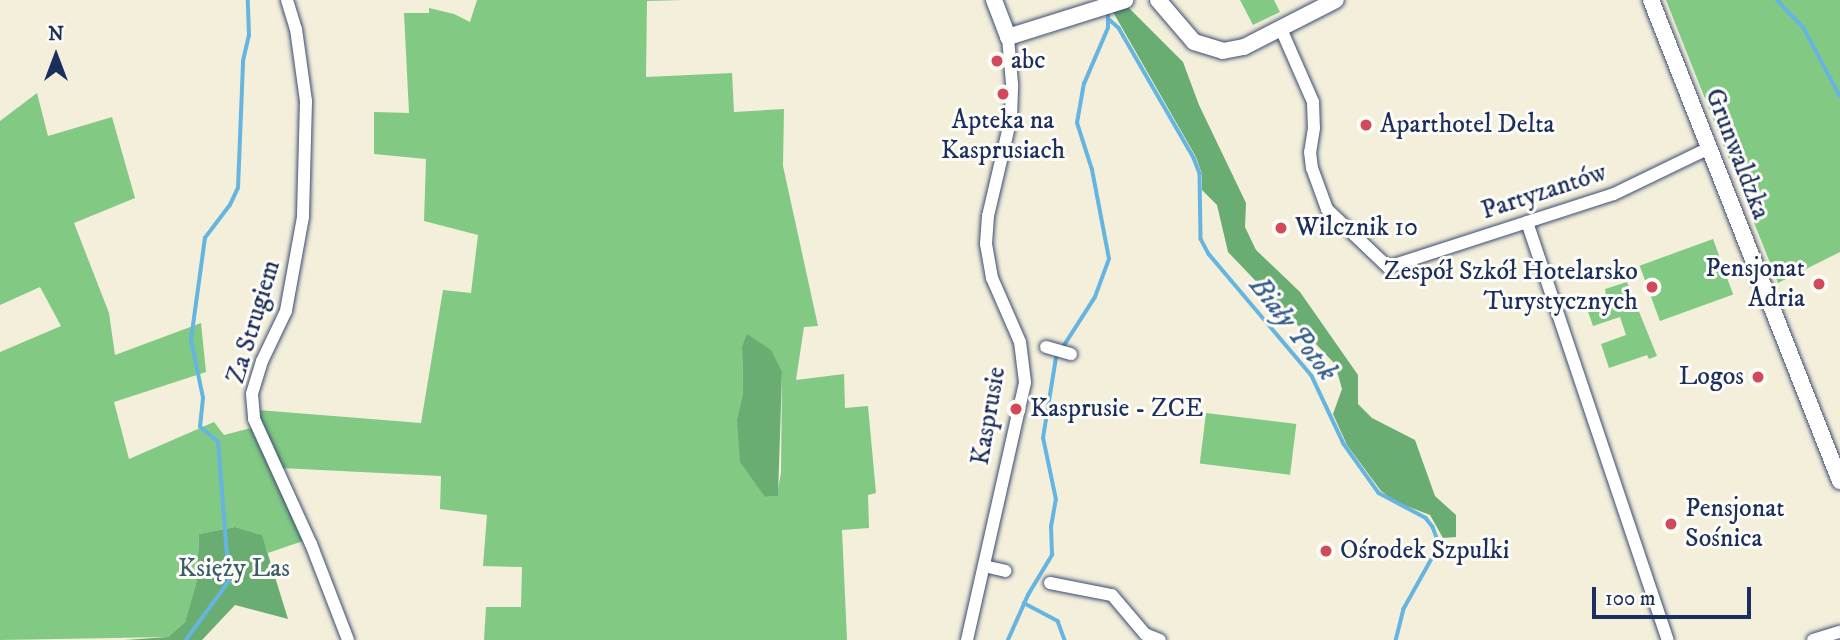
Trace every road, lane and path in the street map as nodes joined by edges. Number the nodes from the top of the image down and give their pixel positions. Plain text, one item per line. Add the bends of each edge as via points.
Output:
1 (287, 0) edge
2 (994, 0) edge
3 (1158, 0) edge
4 (1336, 0) edge
5 (1651, 0) edge
6 (1122, 1) edge
7 (1280, 29) junction
8 (1008, 37) junction
9 (1709, 148) junction
10 (1528, 222) junction
11 (1046, 347) dead end
12 (1071, 354) dead end
13 (1840, 481) edge
14 (984, 566) junction
15 (1005, 571) dead end
16 (1050, 583) dead end
17 (1840, 632) edge
18 (348, 640) edge
19 (967, 640) edge
20 (1160, 640) edge
21 (1668, 640) edge
22 (1814, 640) edge

1 - 18 street, Za Strugiem via 306,101 303,217 286,312 262,361 253,394 254,419 311,544
2 - 8 street, Kasprusie
3 - 7 street via 1189,37 1212,50 1237,49
4 - 7 street
5 - 9 street, Grunwaldzka
6 - 8 street
7 - 10 street, Partyzantów via 1313,102 1312,168 1327,209 1388,267
8 - 14 street, Kasprusie via 1011,118 988,216 986,248 993,282 1021,345 1025,382
9 - 10 street, Partyzantów via 1614,194
9 - 13 street, Grunwaldzka
10 - 21 street
11 - 12 street
14 - 15 street
14 - 19 street, Kasprusie
16 - 20 street via 1112,594 1145,634
17 - 22 street

